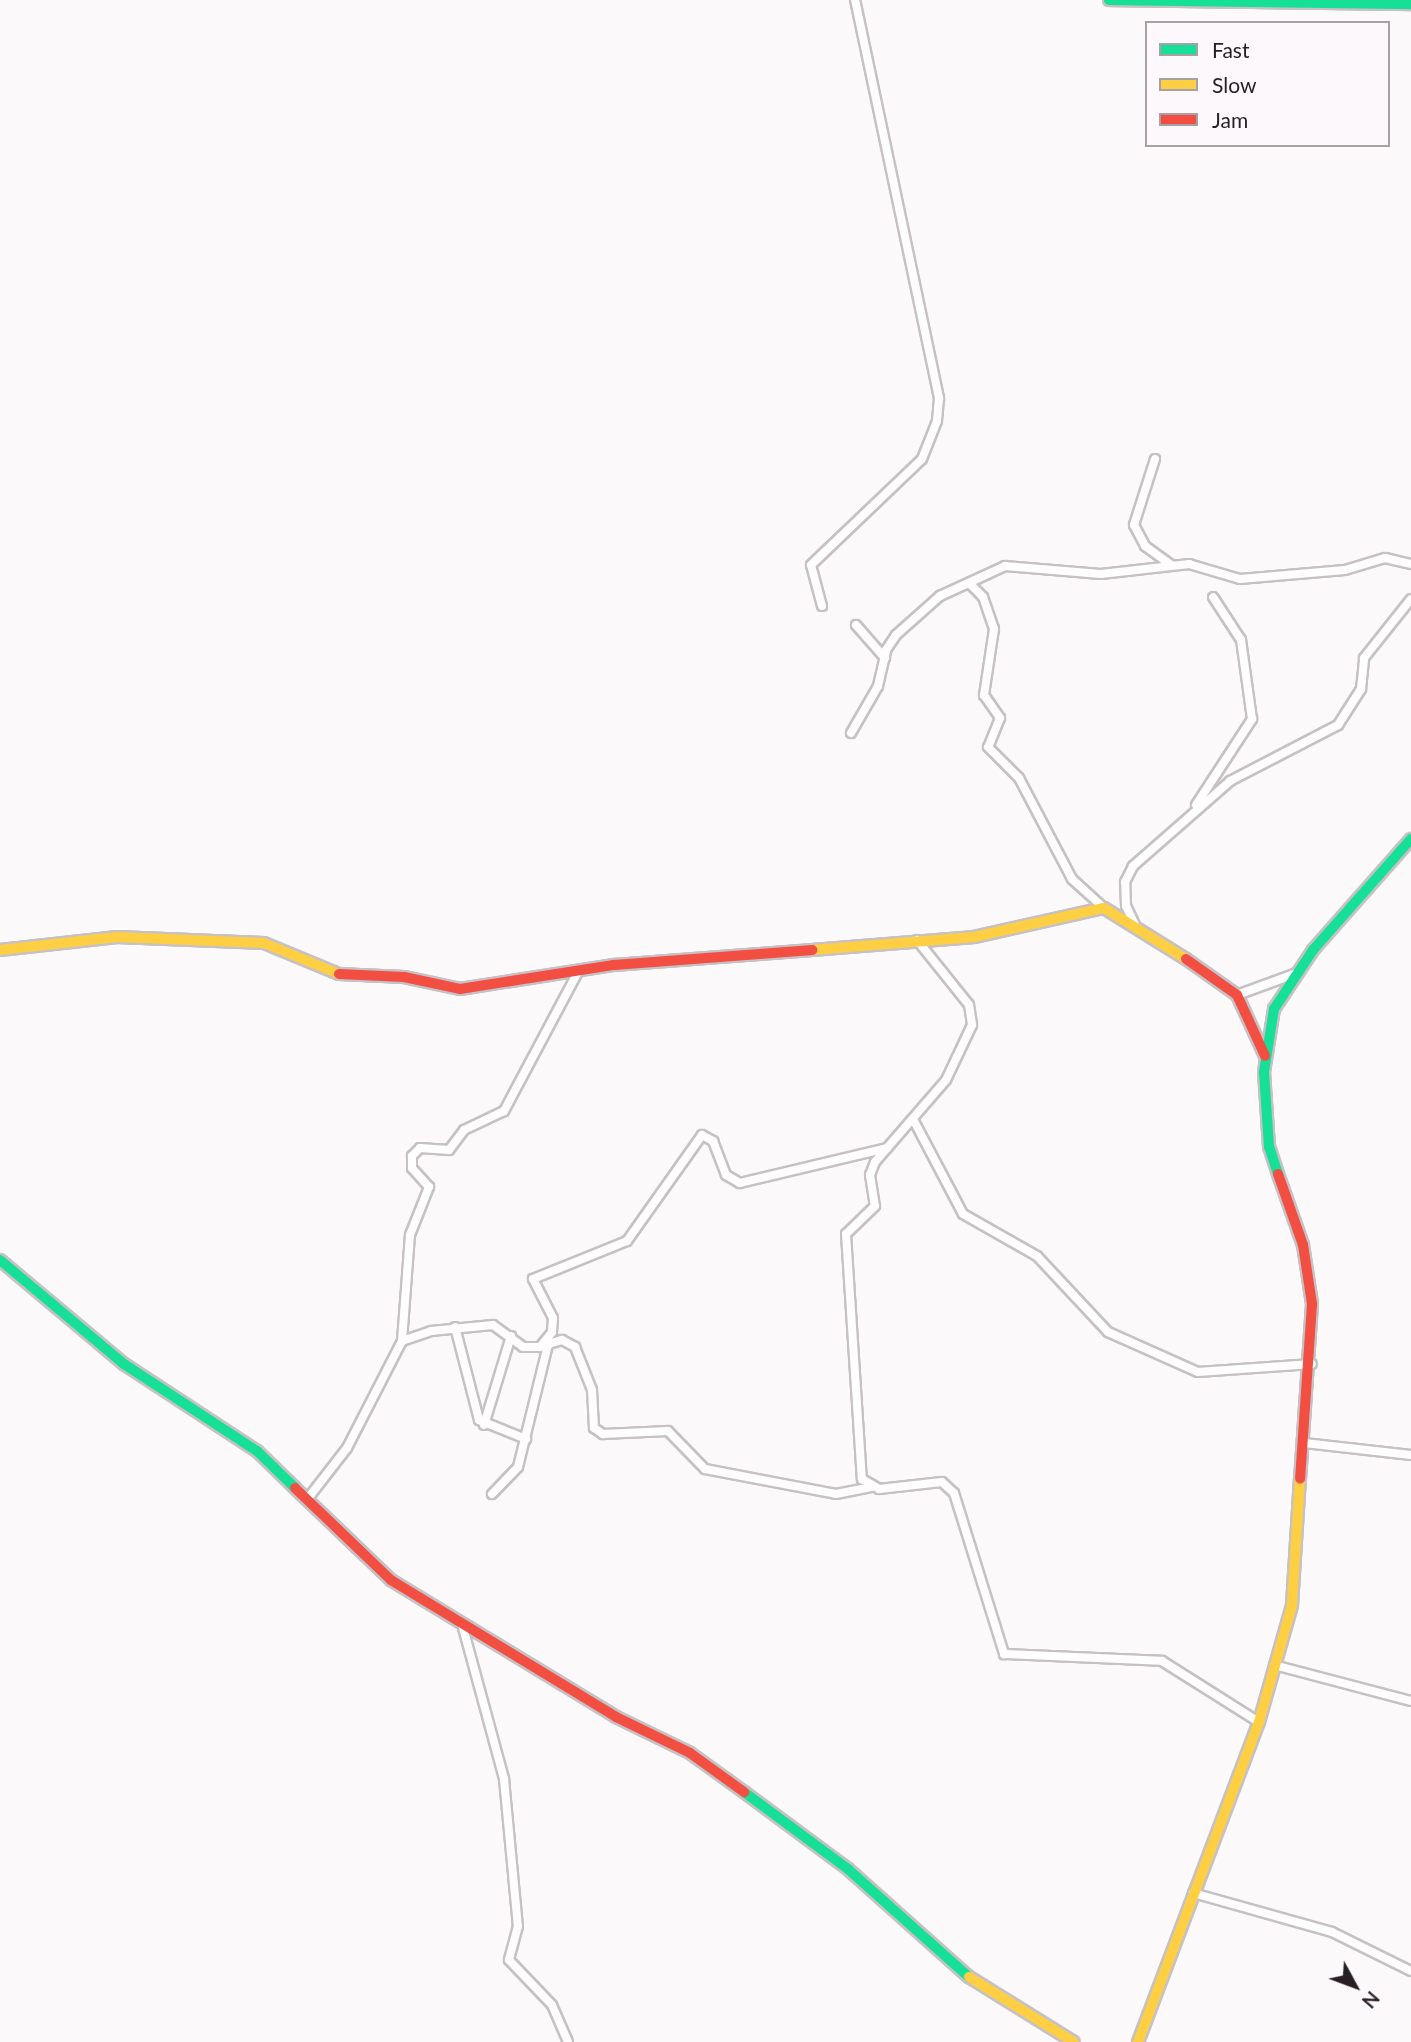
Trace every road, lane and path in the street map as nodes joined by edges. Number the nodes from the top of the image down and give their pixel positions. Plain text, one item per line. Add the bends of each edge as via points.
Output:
1 (855, 0) edge
2 (1109, 0) edge
3 (1184, 1) edge
4 (1411, 4) edge
5 (1156, 459) dead end
6 (1411, 564) edge
7 (1171, 565) junction
8 (969, 583) junction
9 (1213, 597) dead end
10 (1411, 599) edge
11 (822, 606) dead end
12 (856, 625) dead end
13 (885, 658) junction
14 (851, 733) dead end
15 (1194, 808) junction
16 (1411, 839) edge
17 (1104, 908) junction
18 (1137, 928) junction
19 (916, 940) junction
20 (0, 950) edge
21 (578, 972) junction
22 (1297, 973) junction
23 (1237, 995) junction
24 (1265, 1056) junction
25 (914, 1121) junction
26 (887, 1148) junction
27 (0, 1260) edge
28 (455, 1327) junction
29 (511, 1336) junction
30 (402, 1341) junction
31 (544, 1346) junction
32 (1312, 1364) junction
33 (484, 1425) junction
34 (526, 1439) junction
35 (1304, 1443) junction
36 (1411, 1455) edge
37 (872, 1487) junction
38 (492, 1494) dead end
39 (309, 1497) junction
40 (463, 1624) junction
41 (1274, 1665) junction
42 (1411, 1701) edge
43 (1259, 1722) junction
44 (1193, 1893) junction
45 (1411, 1971) edge
46 (568, 2042) edge
47 (1074, 2042) edge
48 (1138, 2042) edge

1 - 11 street via 939,398 937,421 922,459 812,563 809,576
2 - 3 main road
3 - 4 main road
5 - 7 street via 1133,525 1145,546
6 - 7 street via 1385,558 1345,570 1240,579
7 - 8 street via 1074,574 1010,565
8 - 13 street via 929,605 889,643
8 - 17 street via 983,597 994,629 984,695 1000,718 988,747 1019,778 1072,878
9 - 15 street via 1241,640 1252,719
10 - 15 street via 1364,657 1360,690 1338,725 1230,781
12 - 13 street
13 - 14 street via 878,686
15 - 18 street via 1128,874 1126,906
16 - 22 main road
17 - 18 main road
17 - 19 main road via 989,935
18 - 23 main road
19 - 21 main road
19 - 25 street via 973,1014 946,1080
20 - 21 main road via 117,937 264,943 340,976 404,977 447,989
21 - 30 street via 504,1111 464,1130 449,1150 420,1148 412,1156 412,1168 429,1187 410,1235
22 - 23 street
22 - 24 main road via 1274,1009
23 - 24 main road
24 - 32 main road via 1269,1147 1311,1281
25 - 26 street
25 - 32 street via 963,1214 1037,1256 1108,1332 1198,1372
26 - 31 street via 740,1183 726,1175 713,1141 702,1135 626,1241 533,1279 553,1318
26 - 37 street via 870,1175 875,1206 848,1228 845,1241 856,1344 855,1449 862,1479
27 - 39 main road via 124,1364 257,1451
28 - 29 street via 493,1325
28 - 30 street
28 - 33 street via 461,1367
29 - 31 street via 527,1349
29 - 33 street
30 - 39 street via 347,1448
31 - 34 street
31 - 37 street via 565,1340 575,1347 592,1390 594,1428 603,1434 668,1431 705,1469 836,1494
32 - 35 main road
33 - 34 street
34 - 38 street via 514,1476
35 - 36 street
35 - 41 main road via 1292,1605
37 - 43 street via 933,1481 954,1493 1004,1654 1162,1661
39 - 40 main road via 391,1580
40 - 46 street via 504,1779 518,1926 509,1960 552,2005
40 - 47 main road via 739,1787 848,1868 976,1983
41 - 42 street
41 - 43 main road
43 - 44 main road
44 - 45 street via 1332,1932
44 - 48 main road via 1169,1973

